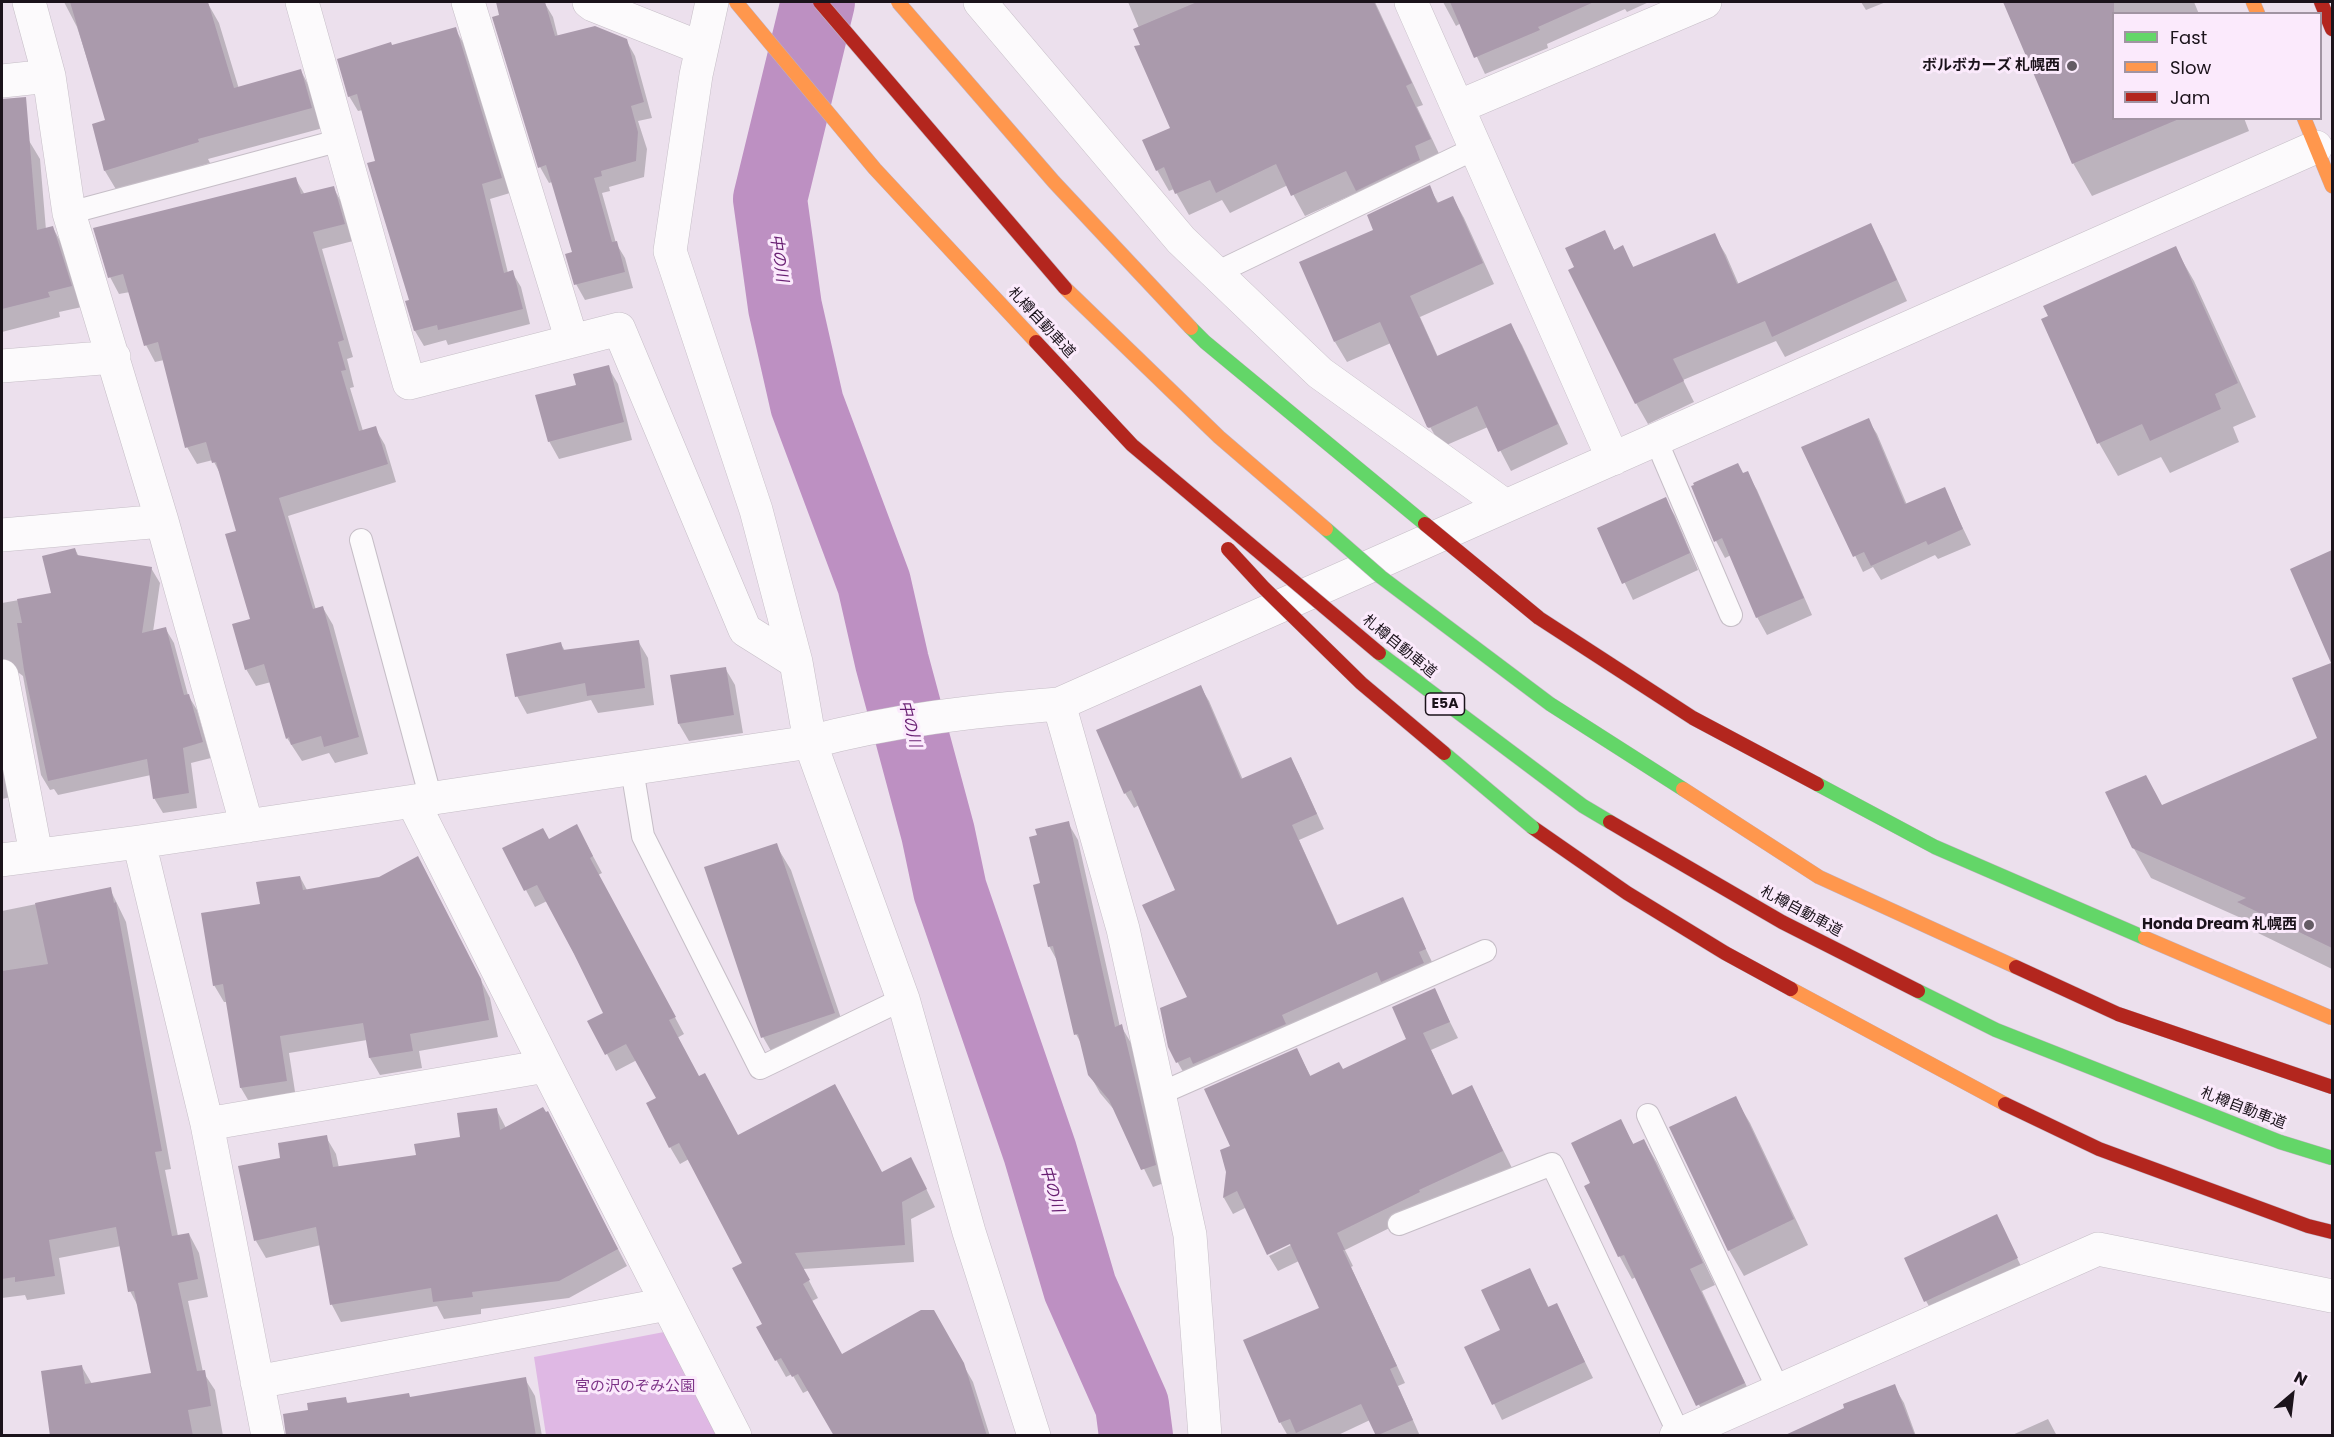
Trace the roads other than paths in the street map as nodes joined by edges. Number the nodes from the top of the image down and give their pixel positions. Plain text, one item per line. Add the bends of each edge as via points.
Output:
1 (29, 2) edge
2 (302, 2) edge
3 (468, 2) edge
4 (589, 2) edge
5 (712, 2) edge
6 (736, 2) edge
7 (820, 2) edge
8 (898, 2) edge
9 (980, 2) edge
10 (1411, 2) edge
11 (1705, 2) edge
12 (2321, 2) edge
13 (2332, 28) edge
14 (701, 48) junction
15 (49, 76) junction
16 (2, 81) edge
17 (1458, 107) junction
18 (2310, 133) edge
19 (341, 140) junction
20 (1476, 148) junction
21 (2332, 186) edge
22 (69, 213) junction
23 (1216, 273) junction
24 (572, 341) junction
25 (114, 357) junction
26 (2, 366) edge
27 (1656, 440) junction
28 (1132, 445) junction
29 (1613, 459) junction
30 (1504, 505) junction
31 (162, 521) junction
32 (2, 535) edge
33 (361, 540) dead end
34 (1731, 615) dead end
35 (796, 662) junction
36 (2, 676) edge
37 (1059, 704) junction
38 (810, 742) junction
39 (632, 769) junction
40 (422, 801) junction
41 (247, 826) junction
42 (139, 842) junction
43 (36, 854) junction
44 (2, 860) edge
45 (1485, 951) dead end
46 (903, 999) junction
47 (2332, 1018) edge
48 (546, 1066) junction
49 (2332, 1087) edge
50 (1159, 1094) junction
51 (1648, 1115) dead end
52 (207, 1124) junction
53 (2332, 1158) edge
54 (1399, 1224) dead end
55 (2332, 1232) edge
56 (2332, 1296) edge
57 (667, 1304) junction
58 (257, 1382) junction
59 (1779, 1391) junction
60 (1678, 1435) edge
61 (268, 1436) edge
62 (735, 1436) edge
63 (1034, 1436) edge
64 (1205, 1436) edge

1 - 15 street
2 - 19 street
3 - 24 street
4 - 14 street
5 - 14 street
6 - 28 highway, 札樽自動車道 / E5A, bridge via 875,169
7 - 49 highway, bridge via 1059,282 1202,420 1381,577 1550,704 1819,877 2118,1014
8 - 47 highway, bridge via 1054,182 1205,342 1539,618 1693,718 1935,847
9 - 23 street via 1180,240
10 - 17 street
11 - 17 street
12 - 13 highway
14 - 35 street via 670,251 756,510
15 - 16 street
15 - 22 street
17 - 20 street
18 - 21 highway
18 - 27 street
19 - 22 lane
19 - 24 street via 409,383
20 - 23 lane
20 - 29 street
22 - 25 street
23 - 30 street via 1320,373
24 - 35 street via 620,328 745,630
25 - 26 street
25 - 31 street
27 - 29 street
27 - 34 lane
28 - 53 highway, 札樽自動車道 / E5A, bridge via 1396,668 1583,806 1782,922 1996,1030 2280,1142
28 - 55 highway, bridge via 1263,587 1361,683 1532,827 1627,893 1725,953 1991,1097 2099,1149
29 - 30 street
30 - 37 street
31 - 32 street
31 - 41 street
33 - 40 lane
35 - 38 street
36 - 43 street
37 - 38 street via 979,711 861,729
37 - 50 street via 1123,929
38 - 39 street
38 - 46 street
39 - 40 street
39 - 46 lane via 643,836 760,1068
40 - 41 street
40 - 48 street
41 - 42 street
42 - 43 street
42 - 52 street
43 - 44 street
45 - 50 lane
46 - 63 street via 969,1232
48 - 52 street
48 - 57 street
50 - 64 street via 1190,1235
51 - 59 lane
52 - 58 street
54 - 60 lane via 1552,1164
56 - 59 street via 2098,1249
57 - 58 street
57 - 62 street
58 - 61 street
59 - 60 street

